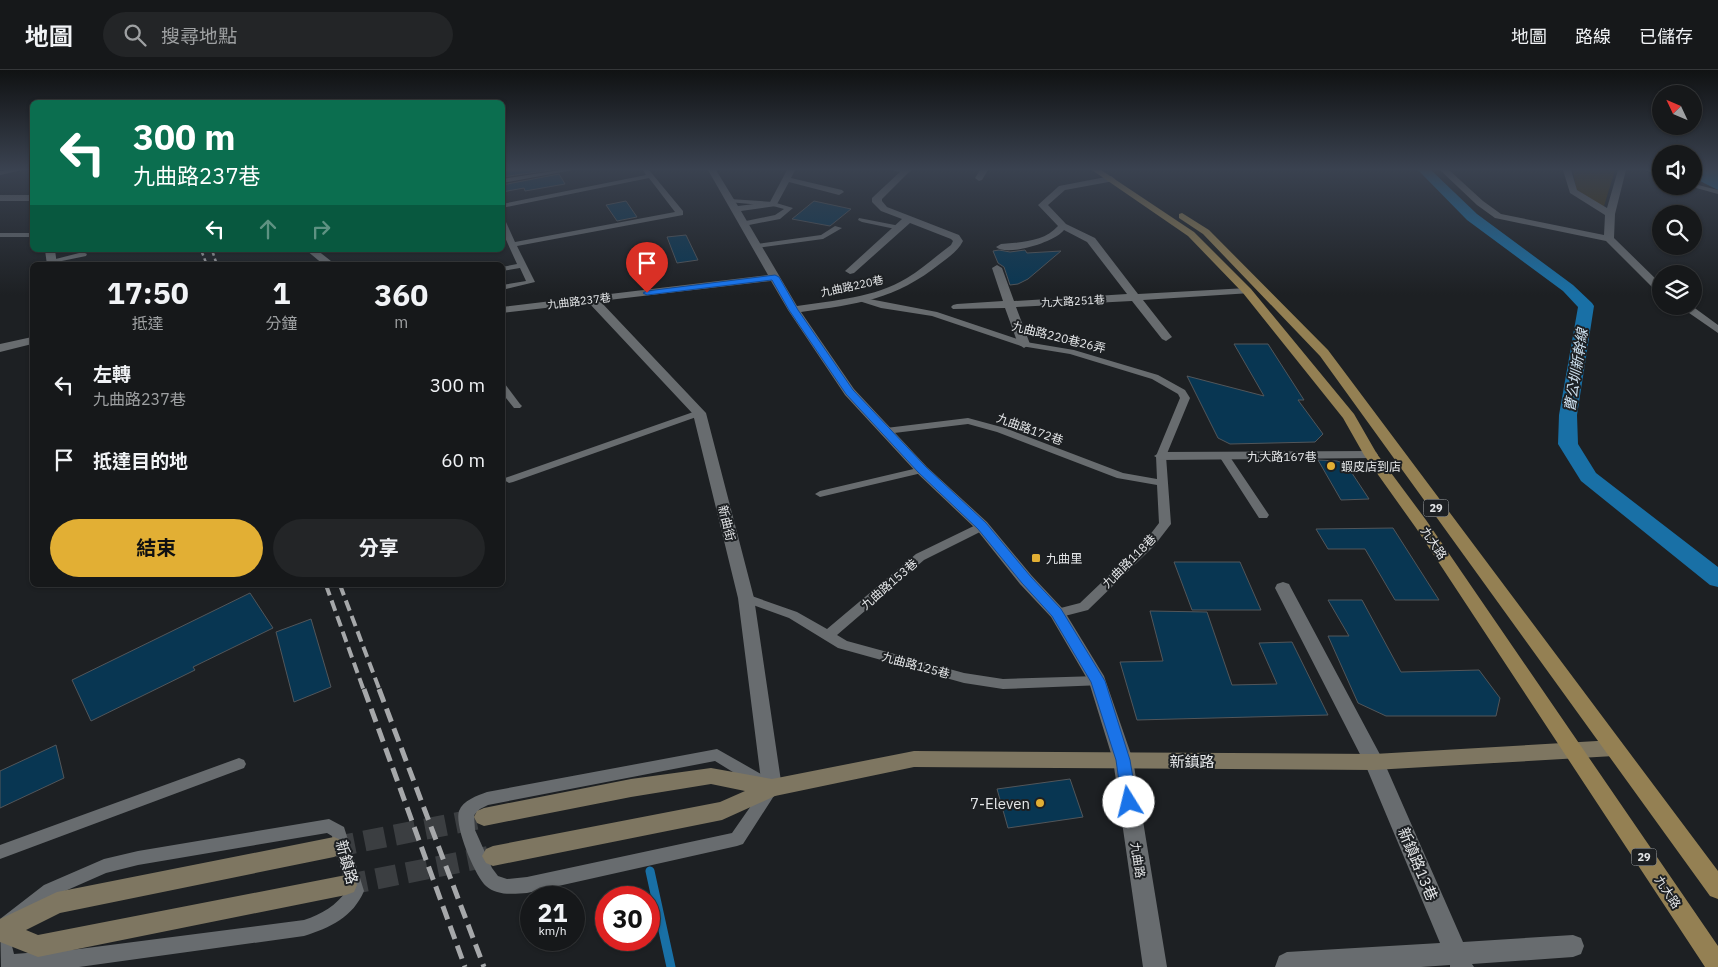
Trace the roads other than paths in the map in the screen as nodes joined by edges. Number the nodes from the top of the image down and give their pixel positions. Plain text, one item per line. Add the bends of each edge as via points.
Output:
1 (679, 212) edge
2 (737, 212) edge
3 (784, 212) edge
4 (892, 212) edge
5 (1050, 212) edge
6 (1161, 212) edge
7 (1173, 212) edge
8 (1492, 212) edge
9 (1607, 212) edge
10 (1610, 214) joint
11 (909, 218) junction
12 (862, 220) dead end
13 (744, 224) junction
14 (1063, 226) junction
15 (838, 228) dead end
16 (900, 228) junction
17 (505, 229) edge
18 (0, 235) edge
19 (30, 235) edge
20 (1609, 239) junction
21 (512, 245) junction
22 (757, 246) junction
23 (1001, 247) dead end
24 (314, 252) edge
25 (83, 254) dead end
26 (55, 262) edge
27 (327, 262) edge
28 (522, 266) junction
29 (997, 268) dead end
30 (505, 269) edge
31 (850, 270) dead end
32 (775, 277) junction
33 (1652, 281) edge
34 (505, 287) edge
35 (1247, 291) junction
36 (1136, 298) junction
37 (862, 299) junction
38 (593, 300) junction
39 (1009, 304) junction
40 (957, 307) dead end
41 (505, 310) edge
42 (794, 310) junction
43 (1697, 315) edge
44 (1718, 330) edge
45 (1166, 337) dead end
46 (30, 341) edge
47 (1024, 344) junction
48 (0, 348) edge
49 (505, 390) edge
50 (516, 406) dead end
51 (699, 413) junction
52 (886, 431) junction
53 (1371, 455) junction
54 (1161, 456) junction
55 (1224, 456) junction
56 (922, 470) junction
57 (508, 480) dead end
58 (1163, 483) junction
59 (820, 494) dead end
60 (1263, 515) dead end
61 (982, 526) junction
62 (1283, 588) dead end
63 (746, 598) junction
64 (1056, 613) junction
65 (828, 636) junction
66 (1098, 681) junction
67 (1614, 748) junction
68 (1571, 749) junction
69 (1123, 760) junction
70 (1374, 762) junction
71 (239, 764) dead end
72 (772, 788) junction
73 (484, 817) tunnel mouth
74 (334, 848) tunnel mouth
75 (0, 852) edge
76 (493, 856) tunnel mouth
77 (346, 885) tunnel mouth
78 (1718, 889) edge
79 (0, 931) edge
80 (1573, 946) dead end
81 (1459, 961) edge
82 (82, 962) edge
83 (1718, 966) edge
84 (1155, 967) edge
85 (1287, 967) edge

1 - 21 lane
2 - 13 street, 九曲路
3 - 13 lane via 777,217
4 - 11 street, 九曲路220巷
5 - 14 street
6 - 35 main road, 九大路 / 29 via 1191,234
7 - 67 main road, 九大路 / 29 via 1206,232 1324,353
8 - 20 street via 1498,216
9 - 10 street
10 - 20 street
11 - 16 street
11 - 37 street, 九曲路220巷 via 955,237 958,241 955,247 904,284
12 - 16 lane
13 - 22 street, 九曲路
14 - 23 street via 1045,239
14 - 36 street via 1091,240
15 - 22 lane via 823,237
16 - 31 street
17 - 21 lane
18 - 19 lane
20 - 33 street
21 - 28 lane
22 - 32 street, 九曲路
24 - 27 street
25 - 26 lane
28 - 30 lane
28 - 34 lane via 531,282
29 - 39 street
32 - 38 street, 九曲路237巷
32 - 42 street, 九曲路
35 - 36 street, 九大路251巷
35 - 53 main road, 九大路 / 29 via 1349,417
36 - 39 street, 九大路251巷
36 - 45 street
37 - 42 street, 九曲路220巷
37 - 47 lane, 九曲路220巷26弄 via 934,314
38 - 41 street, 九曲路237巷
38 - 51 street, 新曲街
39 - 40 street, 九大路251巷
39 - 47 street
42 - 52 street, 九曲路 via 849,392
43 - 44 street
46 - 48 street
47 - 54 lane, 九曲路220巷26弄 via 1071,352 1155,377 1182,392 1185,398
49 - 50 lane
51 - 57 lane
51 - 63 street, 新曲街
52 - 56 street, 九曲路
52 - 58 lane, 九曲路172巷 via 968,421 1001,430 1121,476
53 - 55 street, 九大路167巷
53 - 68 main road, 九大路 / 29 via 1421,524
54 - 55 street, 九大路167巷
54 - 58 lane, 九曲路220巷26弄
55 - 60 lane, 九大路167巷
56 - 59 lane
56 - 61 street, 九曲路
58 - 64 lane, 九曲路118巷 via 1165,524 1084,607
61 - 64 street, 九曲路
61 - 65 lane, 九曲路153巷 via 920,557
62 - 70 street, 新鎮路13巷
63 - 65 lane, 九曲路125巷 via 793,615
63 - 72 street, 新曲街
64 - 66 street, 九曲路
65 - 66 lane, 九曲路125巷 via 843,645 964,678 1003,684
66 - 69 street, 九曲路
67 - 68 street, 新鎮路
67 - 78 main road, 九大路 / 29
68 - 70 street, 新鎮路
68 - 83 main road, 九大路 / 29
69 - 70 street, 新鎮路
69 - 72 street, 新鎮路 via 914,759
69 - 84 street, 九曲路
70 - 81 street, 新鎮路13巷
71 - 75 lane
72 - 72 lane via 717,755 487,799 466,813 467,830 493,882 507,887 527,885 737,839
72 - 73 street, 新鎮路 via 711,776
72 - 76 street, 新鎮路 via 722,811
74 - 79 street, 新鎮路 via 57,903
77 - 79 street, 新鎮路 via 38,946
79 - 82 lane, 新鎮路 via 8,963
79 - 82 lane, 新鎮路 via 50,890 104,866 329,826 339,832 356,890 347,905 330,919 304,928
80 - 81 street
81 - 85 street via 1286,964

